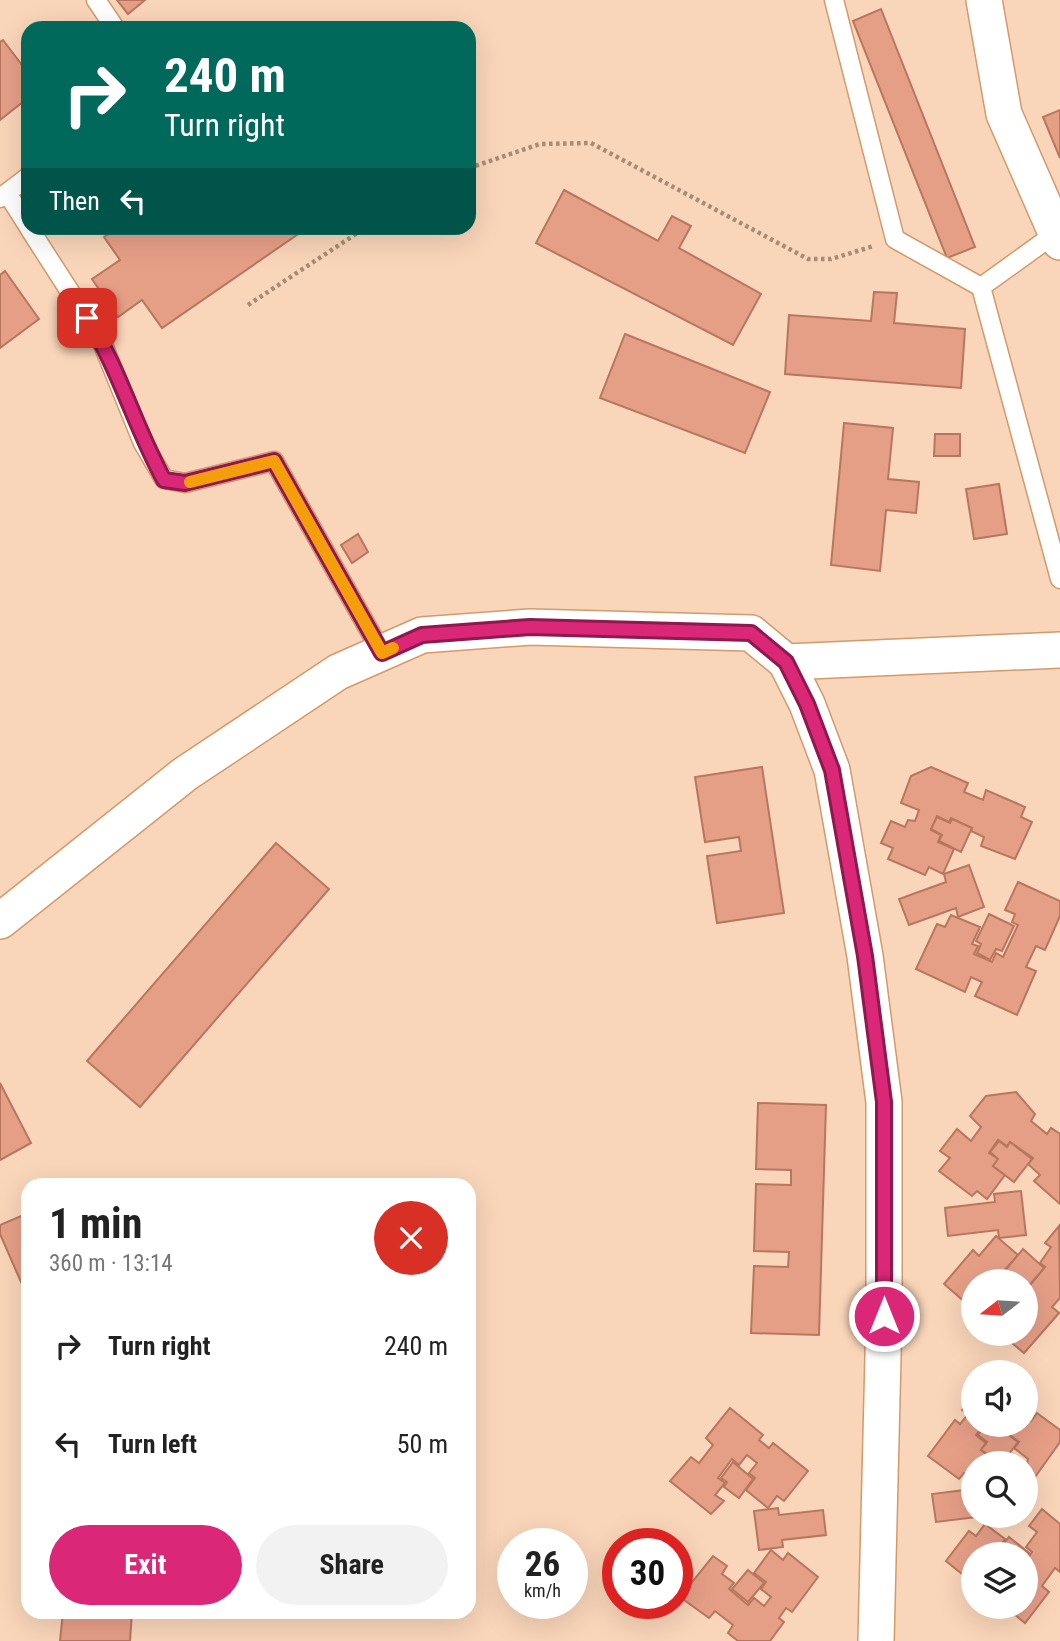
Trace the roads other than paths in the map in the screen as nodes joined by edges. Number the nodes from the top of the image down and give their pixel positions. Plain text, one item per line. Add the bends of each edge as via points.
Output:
1 (96, 0) edge
2 (834, 0) edge
3 (984, 0) edge
4 (110, 21) edge
5 (21, 183) edge
6 (4, 196) edge
7 (21, 217) edge
8 (34, 235) edge
9 (1058, 237) edge
10 (981, 287) junction
11 (1060, 579) edge
12 (1060, 650) edge
13 (382, 653) junction
14 (786, 662) junction
15 (5, 908) edge
16 (876, 1641) edge

1 - 4 lane
2 - 10 lane via 895,239
3 - 9 street via 1004,114
5 - 6 lane
6 - 7 lane
8 - 13 lane via 102,340 143,443 164,480 185,483 274,461
9 - 10 lane
10 - 11 lane
12 - 14 street
13 - 14 street via 422,635 530,627 751,633
13 - 15 street via 338,672 185,774
14 - 16 street via 832,770 865,956 884,1102

